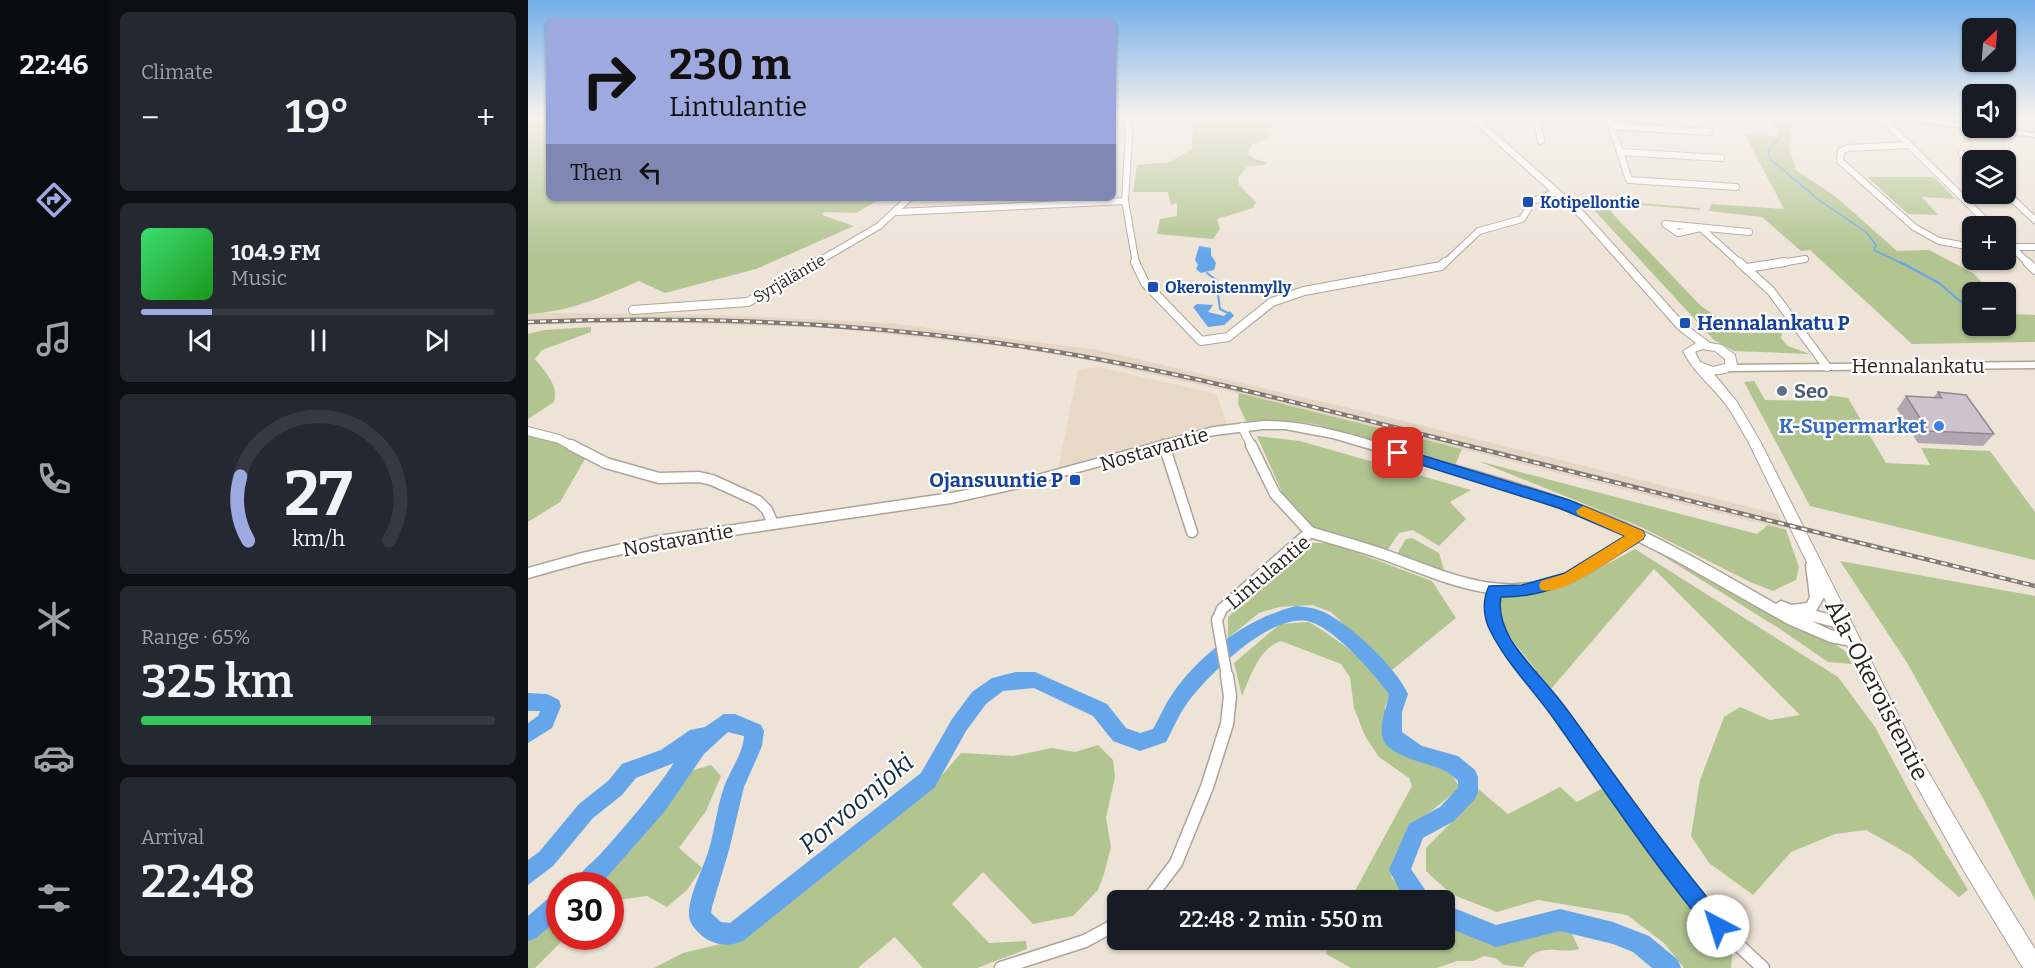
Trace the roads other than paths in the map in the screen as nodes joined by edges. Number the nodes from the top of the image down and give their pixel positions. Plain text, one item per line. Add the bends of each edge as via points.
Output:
1 (1128, 163) edge
2 (1524, 163) edge
3 (1624, 163) edge
4 (1842, 163) edge
5 (1928, 163) edge
6 (1736, 187) dead end
7 (1556, 192) junction
8 (906, 201) edge
9 (1125, 201) junction
10 (2016, 202) edge
11 (897, 212) junction
12 (1981, 216) edge
13 (2035, 220) edge
14 (1749, 232) dead end
15 (1962, 247) edge
16 (2016, 247) edge
17 (2035, 248) edge
18 (2016, 253) edge
19 (1805, 259) dead end
20 (1747, 268) junction
21 (2035, 270) edge
22 (633, 310) dead end
23 (1665, 310) junction
24 (1706, 345) junction
25 (1692, 348) junction
26 (2035, 359) edge
27 (1825, 364) junction
28 (1726, 365) junction
29 (2035, 365) edge
30 (1701, 367) junction
31 (1733, 405) junction
32 (1242, 427) junction
33 (528, 431) edge
34 (1164, 445) junction
35 (773, 524) junction
36 (1192, 532) dead end
37 (1310, 532) junction
38 (1638, 535) junction
39 (1811, 558) junction
40 (528, 573) edge
41 (1494, 590) junction
42 (1757, 599) junction
43 (1792, 611) junction
44 (1843, 623) junction
45 (1851, 640) junction
46 (1156, 890) edge
47 (1107, 929) edge
48 (1001, 968) edge
49 (1763, 968) edge
50 (2035, 968) edge

1 - 9 street
2 - 7 main road
3 - 6 street via 1629,180
4 - 15 street via 1914,228 1934,240
5 - 12 street
7 - 9 street via 1533,201 1522,219 1479,231 1441,266 1304,291 1272,302 1228,337 1201,341 1145,284 1133,258
7 - 23 main road via 1623,259
8 - 11 street, Syrjäläntie
9 - 11 street
10 - 13 street
11 - 22 street, Syrjäläntie via 748,302
14 - 20 street via 1701,228
16 - 17 street
18 - 21 street
19 - 20 street
20 - 27 street via 1780,301
23 - 24 main road
23 - 25 main road
24 - 25 main road
24 - 28 main road via 1718,348
25 - 30 main road, Ala-Okeroistentie via 1689,355
26 - 27 street, Hennalankatu
27 - 28 street, Hennalankatu
27 - 29 street, Hennalankatu
28 - 30 main road
28 - 31 main road, Ala-Okeroistentie
30 - 31 main road, Ala-Okeroistentie
31 - 39 main road, Ala-Okeroistentie via 1768,466
32 - 34 street, Nostavantie
32 - 37 street via 1275,494
32 - 38 street, Nostavantie via 1285,425 1333,434 1554,501
33 - 35 street via 559,439 590,457 640,473 659,478 712,480 758,501
34 - 35 street, Nostavantie via 960,496
34 - 36 street
35 - 40 street, Nostavantie via 658,541
37 - 41 street, Lintulantie via 1388,556 1441,578
37 - 46 street, Lintulantie via 1222,609 1217,620 1230,696 1227,724 1176,863
38 - 41 street, Lintulantie via 1569,578 1522,591
38 - 42 street, Nostavantie
39 - 43 street via 1817,597 1811,608
39 - 44 main road, Ala-Okeroistentie
41 - 49 street via 1491,606 1506,646 1549,698 1681,881 1718,926
42 - 43 street, Nostavantie
42 - 45 street, Nostavantie via 1793,620 1830,636
43 - 44 street, Nostavantie
44 - 45 main road, Ala-Okeroistentie
45 - 50 main road, Ala-Okeroistentie via 1940,810
47 - 48 street via 1085,941

